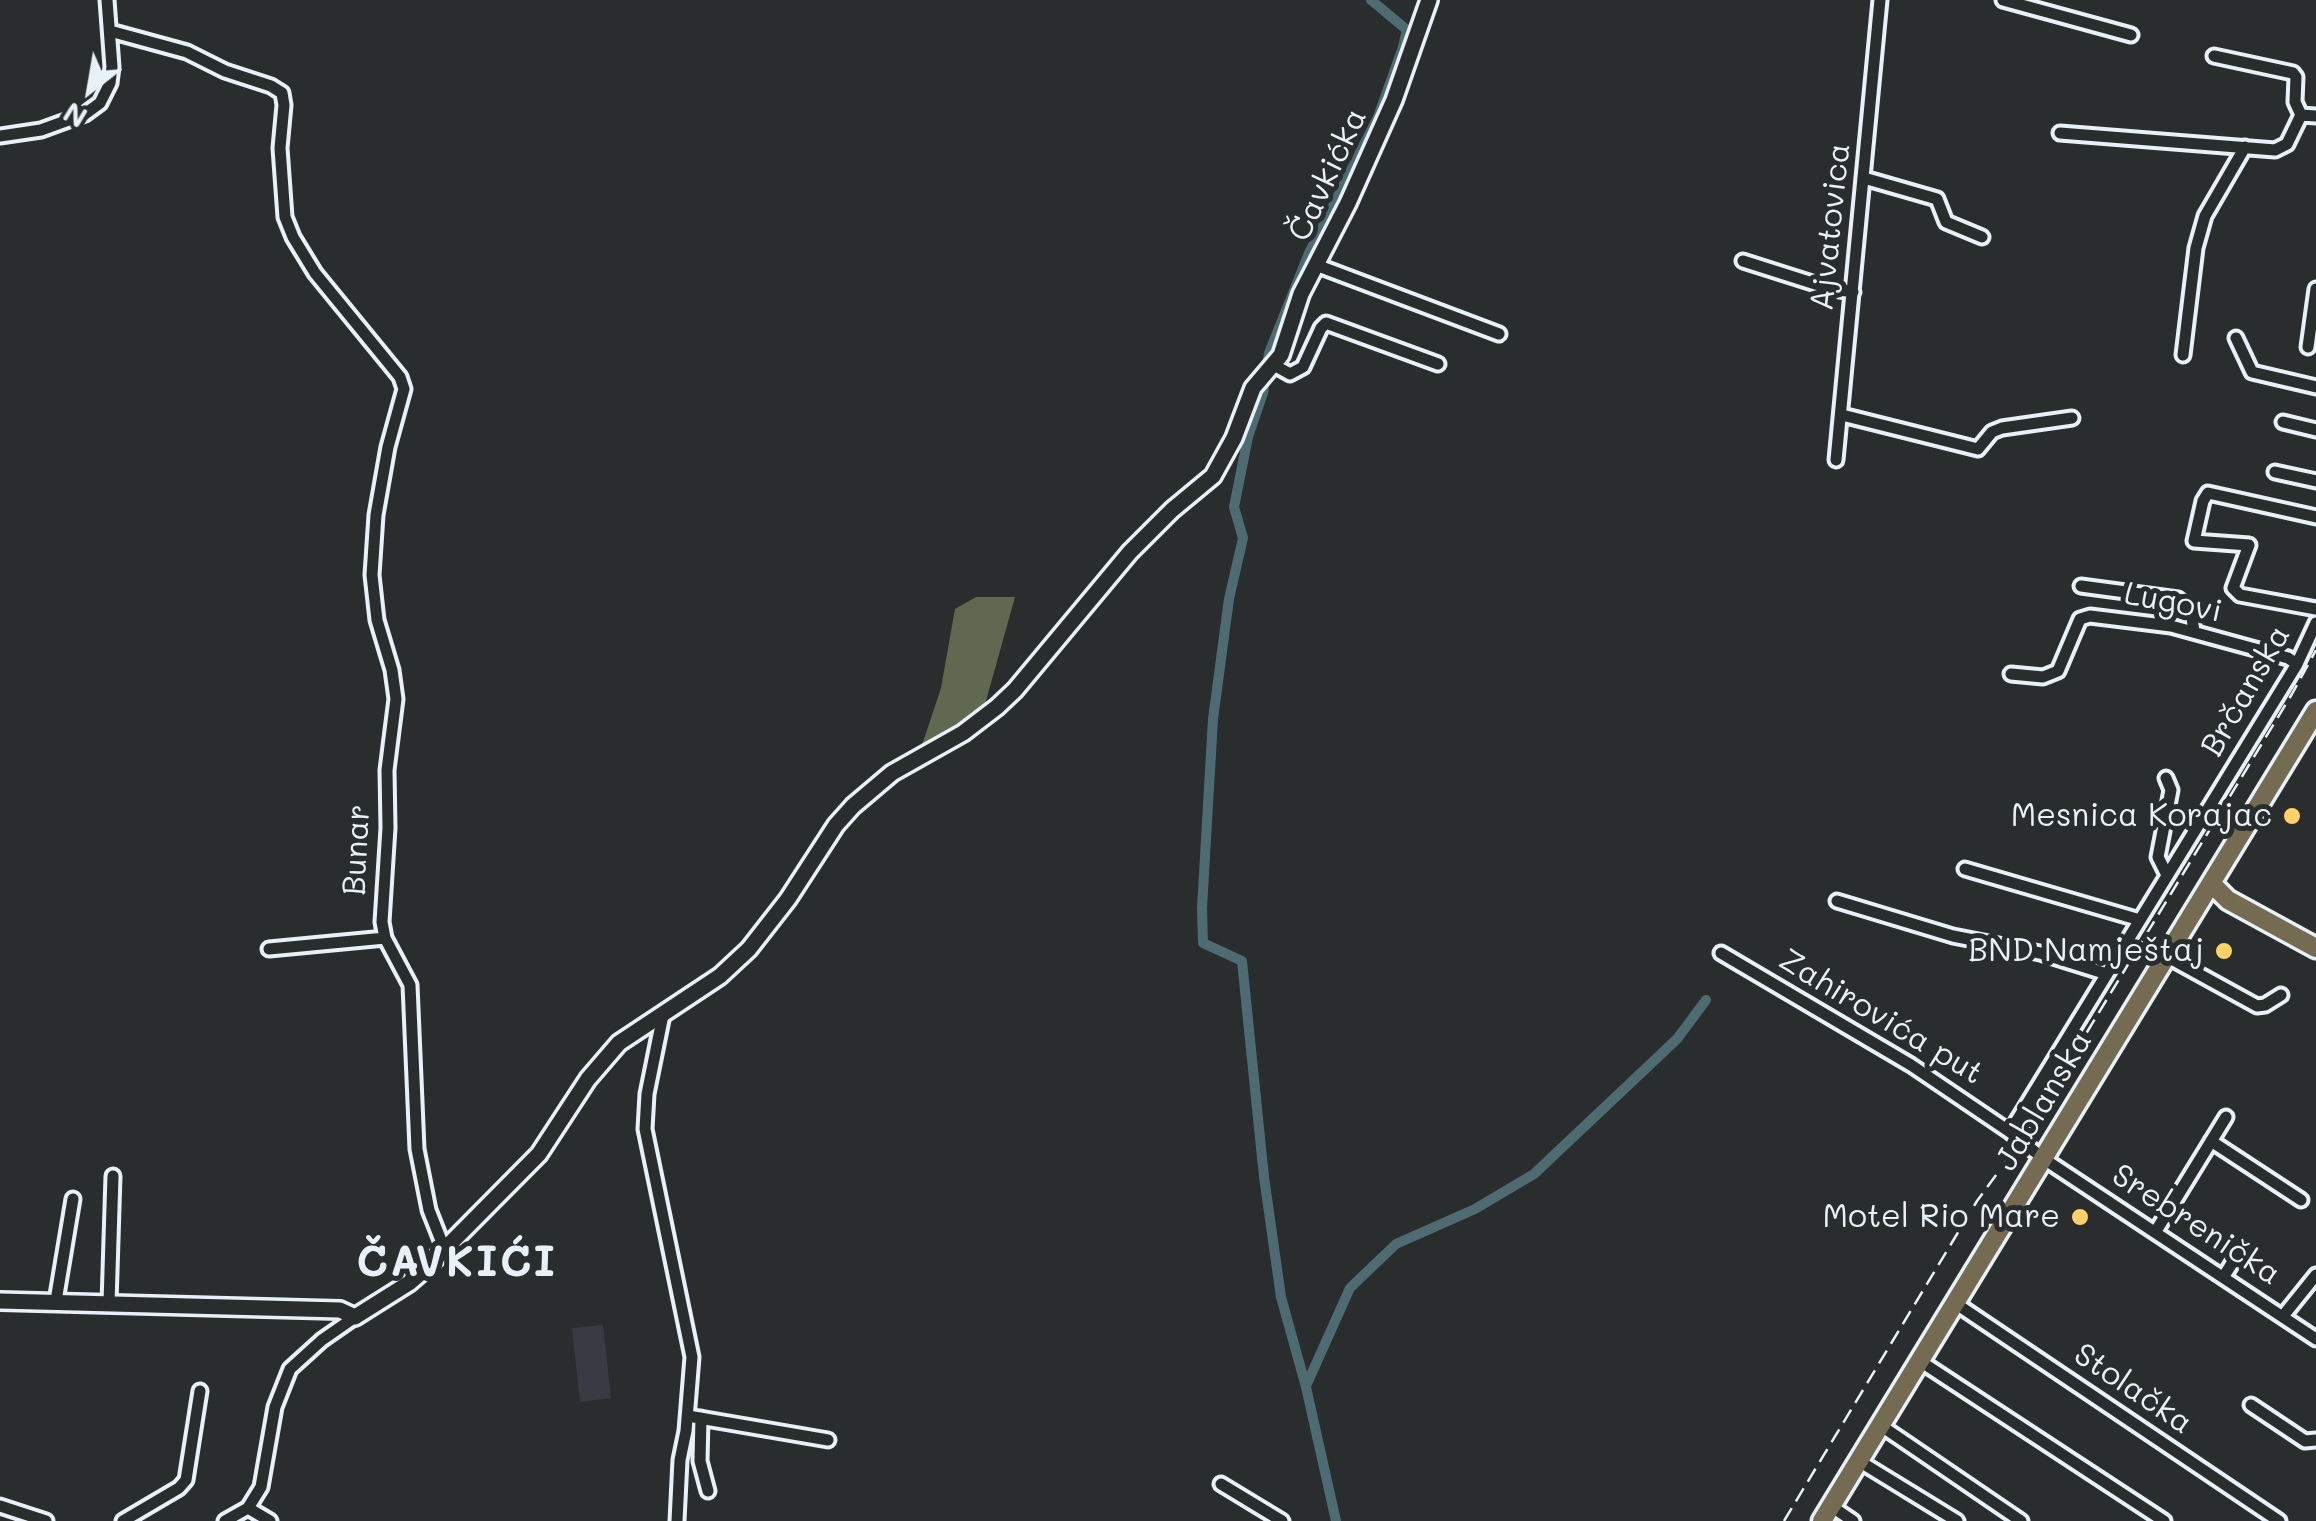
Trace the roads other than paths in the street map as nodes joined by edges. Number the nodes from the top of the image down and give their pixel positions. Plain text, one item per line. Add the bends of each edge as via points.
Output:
1 (107, 0) edge
2 (1429, 0) edge
3 (1880, 0) edge
4 (2002, 0) edge
5 (110, 31) junction
6 (2131, 35) dead end
7 (2214, 56) dead end
8 (2301, 115) junction
9 (2316, 116) edge
10 (2060, 133) dead end
11 (0, 136) edge
12 (2246, 147) junction
13 (1864, 178) junction
14 (1982, 237) dead end
15 (1743, 261) dead end
16 (1316, 266) junction
17 (2316, 289) edge
18 (1853, 292) junction
19 (1499, 334) dead end
20 (2236, 338) dead end
21 (2308, 347) dead end
22 (2183, 355) dead end
23 (1438, 364) dead end
24 (1268, 371) junction
25 (2316, 386) edge
26 (1842, 416) junction
27 (2072, 418) dead end
28 (2283, 422) dead end
29 (2316, 430) edge
30 (1836, 460) dead end
31 (2274, 472) dead end
32 (2316, 481) edge
33 (2316, 517) edge
34 (2081, 586) dead end
35 (2316, 610) edge
36 (2316, 624) edge
37 (2194, 632) junction
38 (2297, 664) junction
39 (2011, 674) dead end
40 (2316, 711) edge
41 (2166, 778) dead end
42 (1965, 869) dead end
43 (2167, 875) junction
44 (2212, 880) junction
45 (1836, 901) dead end
46 (2236, 905) junction
47 (2140, 920) junction
48 (2276, 924) junction
49 (2185, 925) junction
50 (385, 938) junction
51 (269, 948) dead end
52 (2316, 948) edge
53 (1721, 953) dead end
54 (2166, 956) junction
55 (2107, 974) junction
56 (2281, 995) dead end
57 (663, 1015) junction
58 (2226, 1117) dead end
59 (2010, 1132) junction
60 (2212, 1141) junction
61 (2044, 1159) junction
62 (113, 1176) dead end
63 (74, 1199) dead end
64 (2301, 1200) dead end
65 (2156, 1231) junction
66 (2243, 1246) dead end
67 (444, 1248) junction
68 (2316, 1275) edge
69 (2224, 1276) junction
70 (0, 1300) edge
71 (56, 1301) junction
72 (109, 1303) junction
73 (1955, 1303) junction
74 (2283, 1316) junction
75 (354, 1317) junction
76 (2316, 1339) edge
77 (1920, 1361) junction
78 (200, 1390) dead end
79 (2251, 1405) dead end
80 (694, 1417) junction
81 (1880, 1426) junction
82 (828, 1440) dead end
83 (2316, 1440) edge
84 (1859, 1460) junction
85 (1221, 1484) dead end
86 (708, 1491) dead end
87 (0, 1506) edge
88 (248, 1508) junction
89 (1826, 1514) edge
90 (46, 1521) edge
91 (123, 1521) edge
92 (225, 1521) edge
93 (270, 1521) edge
94 (676, 1521) edge
95 (1282, 1521) edge
96 (1852, 1521) edge
97 (1957, 1521) edge
98 (2022, 1521) edge
99 (2164, 1521) edge
100 (2279, 1521) edge

1 - 5 street
2 - 16 street, Čavkićka via 1394,100
3 - 13 street, Ajvatovica
4 - 6 street
5 - 11 street via 110,84 100,103 41,130
5 - 50 street, Bunar via 187,52 282,94 285,217 315,273 404,388 376,515 372,575 396,700
7 - 8 street via 2293,73
8 - 9 street
8 - 12 street via 2282,148
10 - 12 street
12 - 22 street via 2205,216
13 - 14 street via 1937,200 1946,222
13 - 18 street, Ajvatovica
15 - 18 street
16 - 19 street
16 - 24 street, Čavkićka via 1281,355
17 - 21 street
18 - 26 street, Ajvatovica
20 - 25 street via 2252,372
23 - 24 street via 1326,322 1303,367 1290,374
24 - 57 street, Čavkićka via 1213,476 1130,552 1016,690 853,806 750,949
26 - 27 street via 1978,450 2002,428
26 - 30 street, Ajvatovica
28 - 29 street
31 - 32 street
33 - 35 street via 2212,493 2203,500 2194,540 2249,545 2236,592
34 - 37 street via 2178,599 2191,610
36 - 38 street, Brčanska
37 - 38 street, Lugovi
37 - 39 street, Lugovi via 2085,616 2058,671 2043,677
38 - 43 street, Brčanska
40 - 44 main road, Jablanska
41 - 43 street via 2171,790 2158,857
42 - 47 street
43 - 47 street, Brčanska
44 - 46 main road
44 - 48 main road
44 - 49 main road, Jablanska
45 - 55 street
46 - 48 main road
46 - 49 main road
47 - 55 street, Brčanska
48 - 52 main road
49 - 54 main road, Jablanska
50 - 51 street
50 - 67 street, Bunar via 410,986 417,1149
53 - 59 street, Zahirovića put
54 - 56 street via 2257,1006
54 - 61 main road, Jablanska
55 - 59 street, Brčanska
57 - 67 street, Čavkićka via 604,1058 538,1154
57 - 80 street via 644,1129 689,1337
58 - 60 street
59 - 61 street, Srebrenička
60 - 64 street
60 - 65 street
61 - 65 street, Srebrenička
61 - 73 main road, Jablanska
62 - 72 street
63 - 71 street
65 - 69 street, Srebrenička
66 - 69 street
67 - 75 street, Čavkićka via 409,1284
68 - 74 street
69 - 74 street, Srebrenička
70 - 71 street
71 - 72 street
72 - 75 street via 340,1310
73 - 77 main road, Jablanska
73 - 100 street, Stolačka
74 - 76 street, Srebrenička
75 - 88 street via 290,1369 275,1407 261,1486
77 - 81 main road, Jablanska
77 - 99 street
78 - 91 street via 186,1480
79 - 83 street via 2304,1441
80 - 82 street
80 - 86 street
80 - 94 street via 680,1460
81 - 84 main road, Jablanska
81 - 98 street
84 - 89 main road, Jablanska
84 - 97 street
85 - 95 street
87 - 90 street
88 - 92 street
88 - 93 street
89 - 96 street

